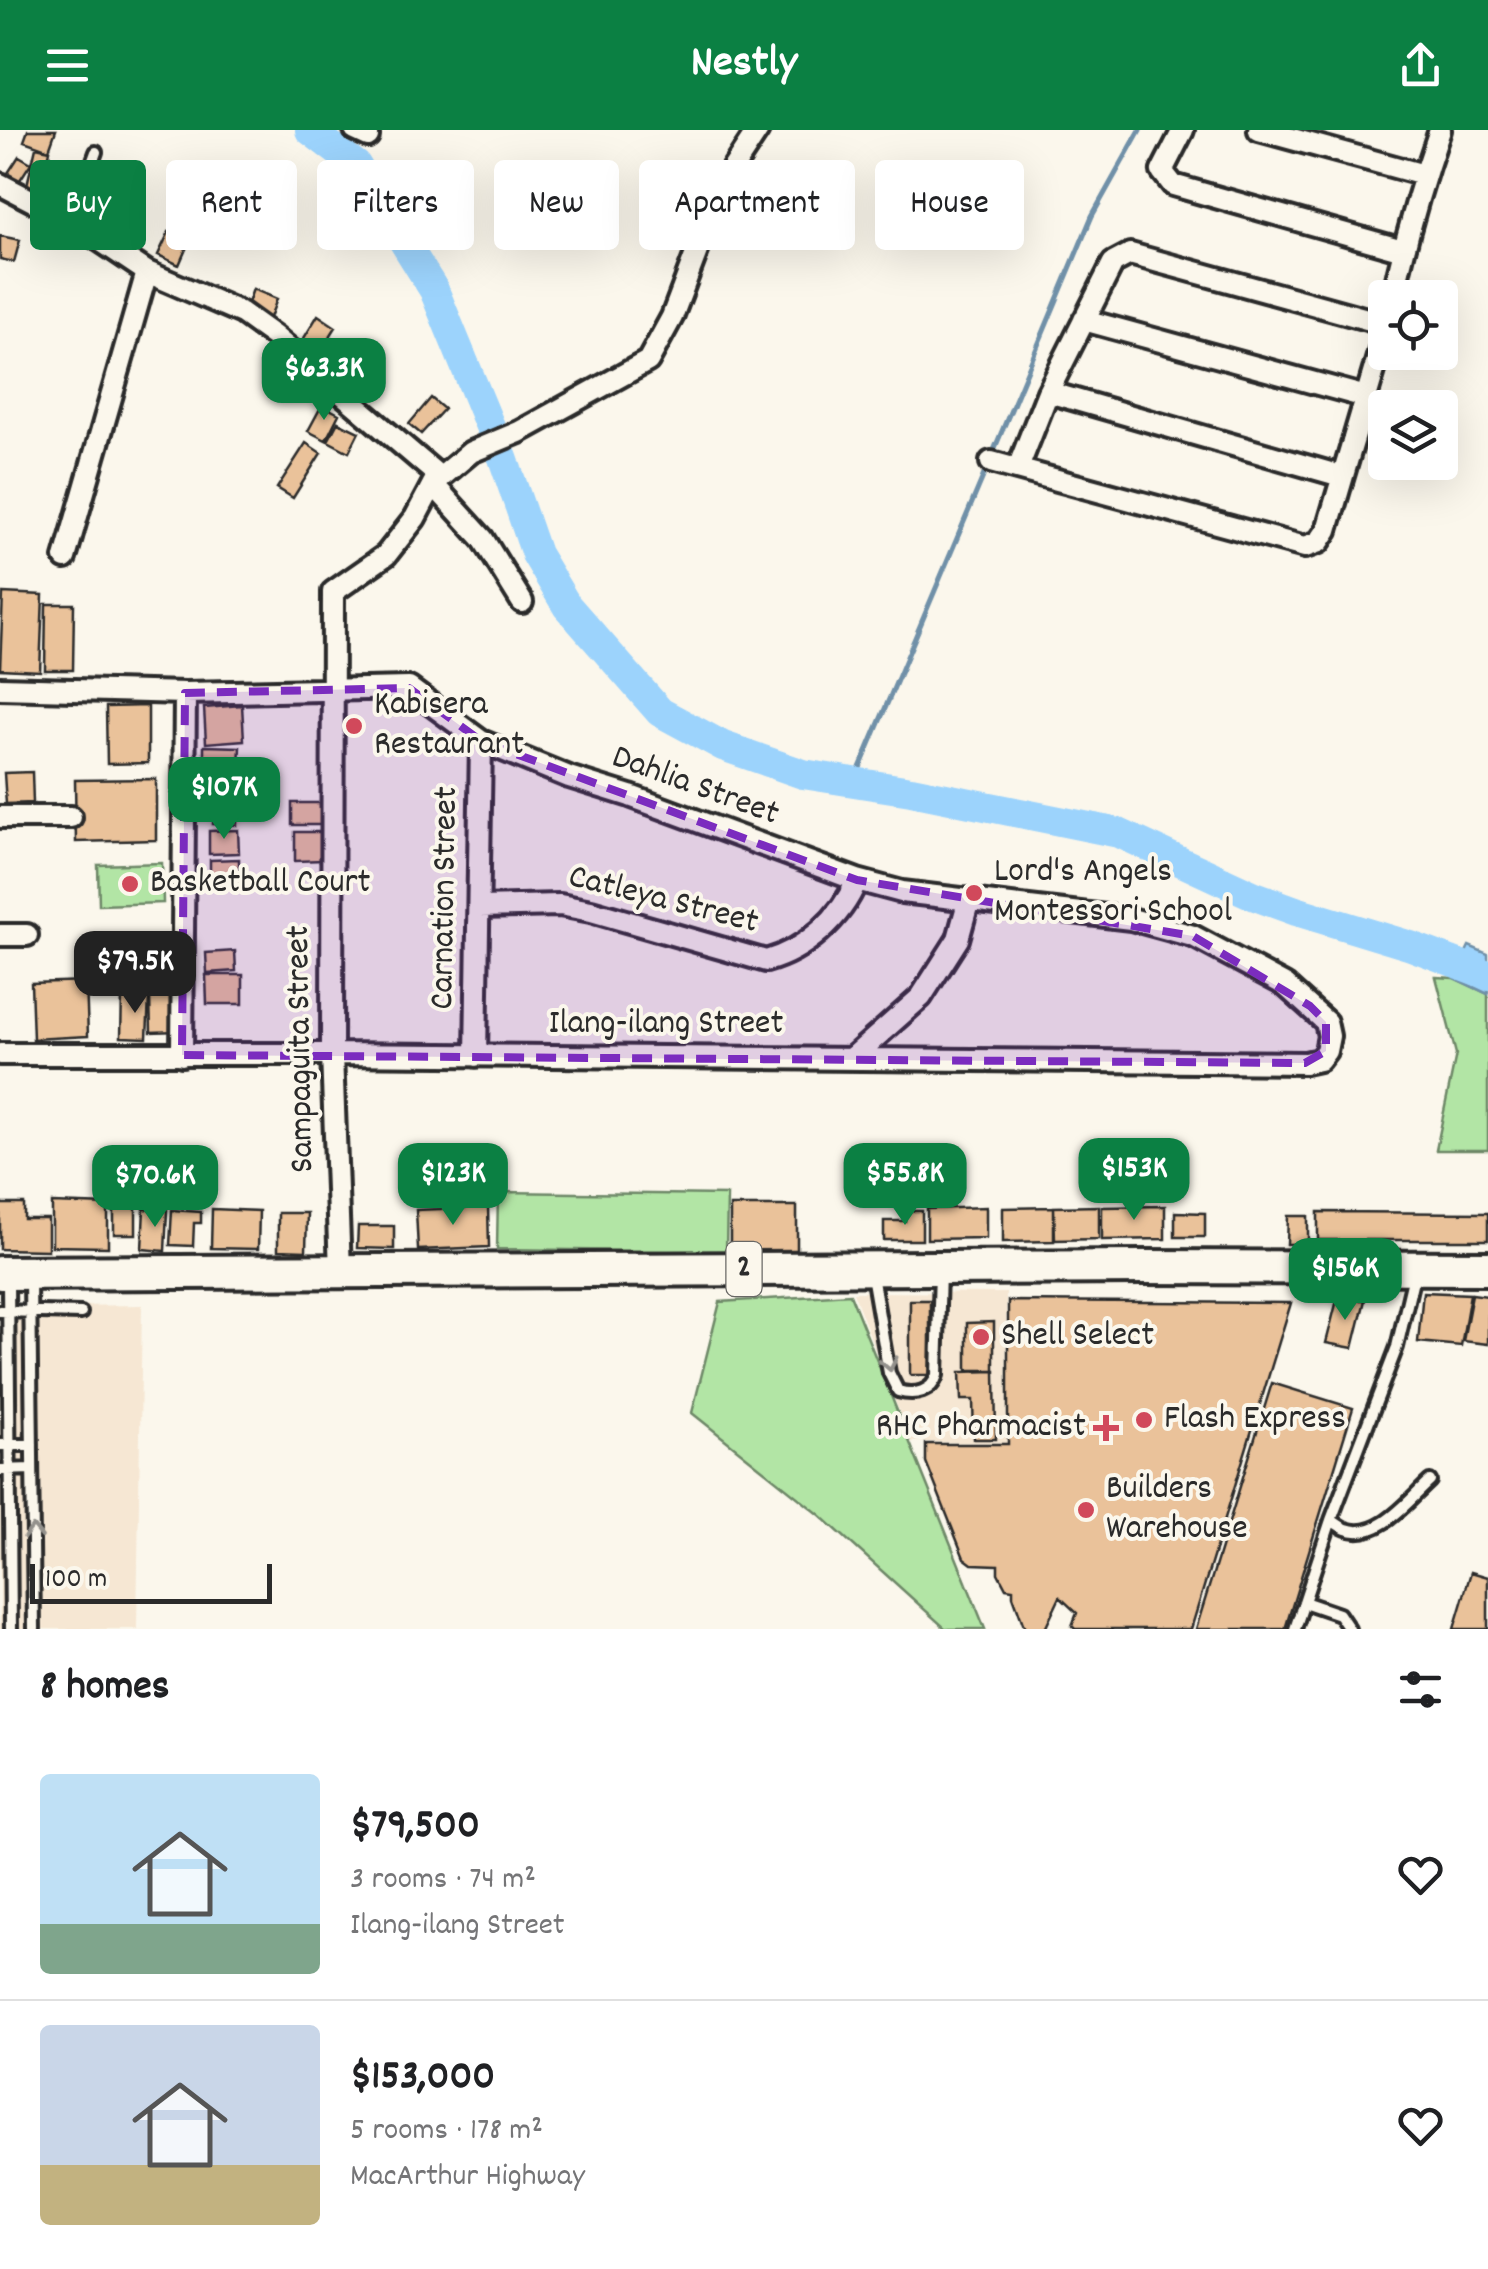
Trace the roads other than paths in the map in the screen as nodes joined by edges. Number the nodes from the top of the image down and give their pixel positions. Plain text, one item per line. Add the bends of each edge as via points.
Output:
1 (758, 130) edge
2 (1183, 130) edge
3 (1259, 130) edge
4 (1440, 130) edge
5 (96, 152) dead end
6 (93, 160) edge
7 (1424, 175) junction
8 (0, 184) edge
9 (30, 199) edge
10 (115, 250) edge
11 (1403, 250) junction
12 (147, 272) junction
13 (1397, 280) edge
14 (1368, 319) edge
15 (1084, 320) junction
16 (1374, 370) edge
17 (1048, 392) junction
18 (1366, 397) junction
19 (991, 462) dead end
20 (1018, 468) junction
21 (1341, 476) junction
22 (436, 480) junction
23 (66, 558) dead end
24 (522, 602) dead end
25 (0, 688) edge
26 (333, 691) junction
27 (185, 693) junction
28 (481, 741) junction
29 (0, 816) edge
30 (70, 817) dead end
31 (857, 880) junction
32 (969, 899) junction
33 (479, 906) junction
34 (0, 935) edge
35 (26, 936) dead end
36 (1326, 1051) joint
37 (0, 1054) edge
38 (332, 1054) junction
39 (182, 1055) junction
40 (476, 1056) junction
41 (851, 1059) junction
42 (1416, 1267) junction
43 (1488, 1268) edge
44 (871, 1269) junction
45 (940, 1269) junction
46 (340, 1271) junction
47 (13, 1273) edge
48 (4, 1311) edge
49 (30, 1311) junction
50 (81, 1313) dead end
51 (4, 1445) edge
52 (32, 1445) junction
53 (32, 1469) junction
54 (4, 1470) edge
55 (1430, 1481) dead end
56 (1331, 1520) junction
57 (1304, 1602) junction
58 (11, 1629) edge
59 (34, 1629) edge
60 (1296, 1629) edge
61 (1349, 1629) edge

1 - 22 street, Sampaguita Street via 729,174 648,361 471,452
2 - 11 street via 1162,171 1174,185
3 - 7 street
4 - 7 street
5 - 6 lane
7 - 11 street
8 - 9 street
10 - 12 street
11 - 13 street
12 - 22 street via 258,324
12 - 23 street
14 - 15 street via 1130,254 1113,262
15 - 17 street
15 - 18 street
16 - 18 street
17 - 20 street
17 - 21 street
18 - 21 street
19 - 20 street
20 - 21 street via 1305,547 1327,530
22 - 24 street
22 - 26 street, Sampaguita Street via 386,555 333,592
25 - 27 street, Dahlia Street
26 - 27 street, Dahlia Street
26 - 28 street, Dahlia Street via 408,688
26 - 38 street, Sampaguita Street
27 - 39 street
28 - 31 street, Dahlia Street
28 - 33 street, Carnation Street
29 - 30 street
31 - 32 street, Dahlia Street
31 - 33 street, Catleya Street via 824,928 785,956 766,961 560,905
32 - 36 street, Dahlia Street via 1131,919 1193,936 1285,985 1310,1006 1326,1022
32 - 41 street via 958,940 921,997
33 - 40 street, Carnation Street
34 - 35 street
36 - 41 street, Ilang-ilang Street via 1305,1063
37 - 39 street, Ilang-ilang Street
38 - 39 street, Ilang-ilang Street
38 - 40 street, Ilang-ilang Street
38 - 46 street, Sampaguita Street
40 - 41 street, Ilang-ilang Street
42 - 43 highway, 2
42 - 45 highway, 2
42 - 56 lane via 1396,1348
44 - 45 highway, 2
44 -> 45 lane via 890,1373 904,1393 928,1390 938,1375
44 - 46 highway, 2
46 - 47 highway, 2
47 - 48 lane
47 - 49 lane
48 - 49 lane
48 - 51 lane
49 - 50 lane
49 - 52 lane
51 - 52 lane
51 - 54 lane
52 - 53 lane
53 - 54 lane
59 -> 53 lane
54 - 58 lane
55 - 56 lane via 1367,1531
56 - 57 lane
57 - 60 lane
57 - 61 lane via 1338,1614

